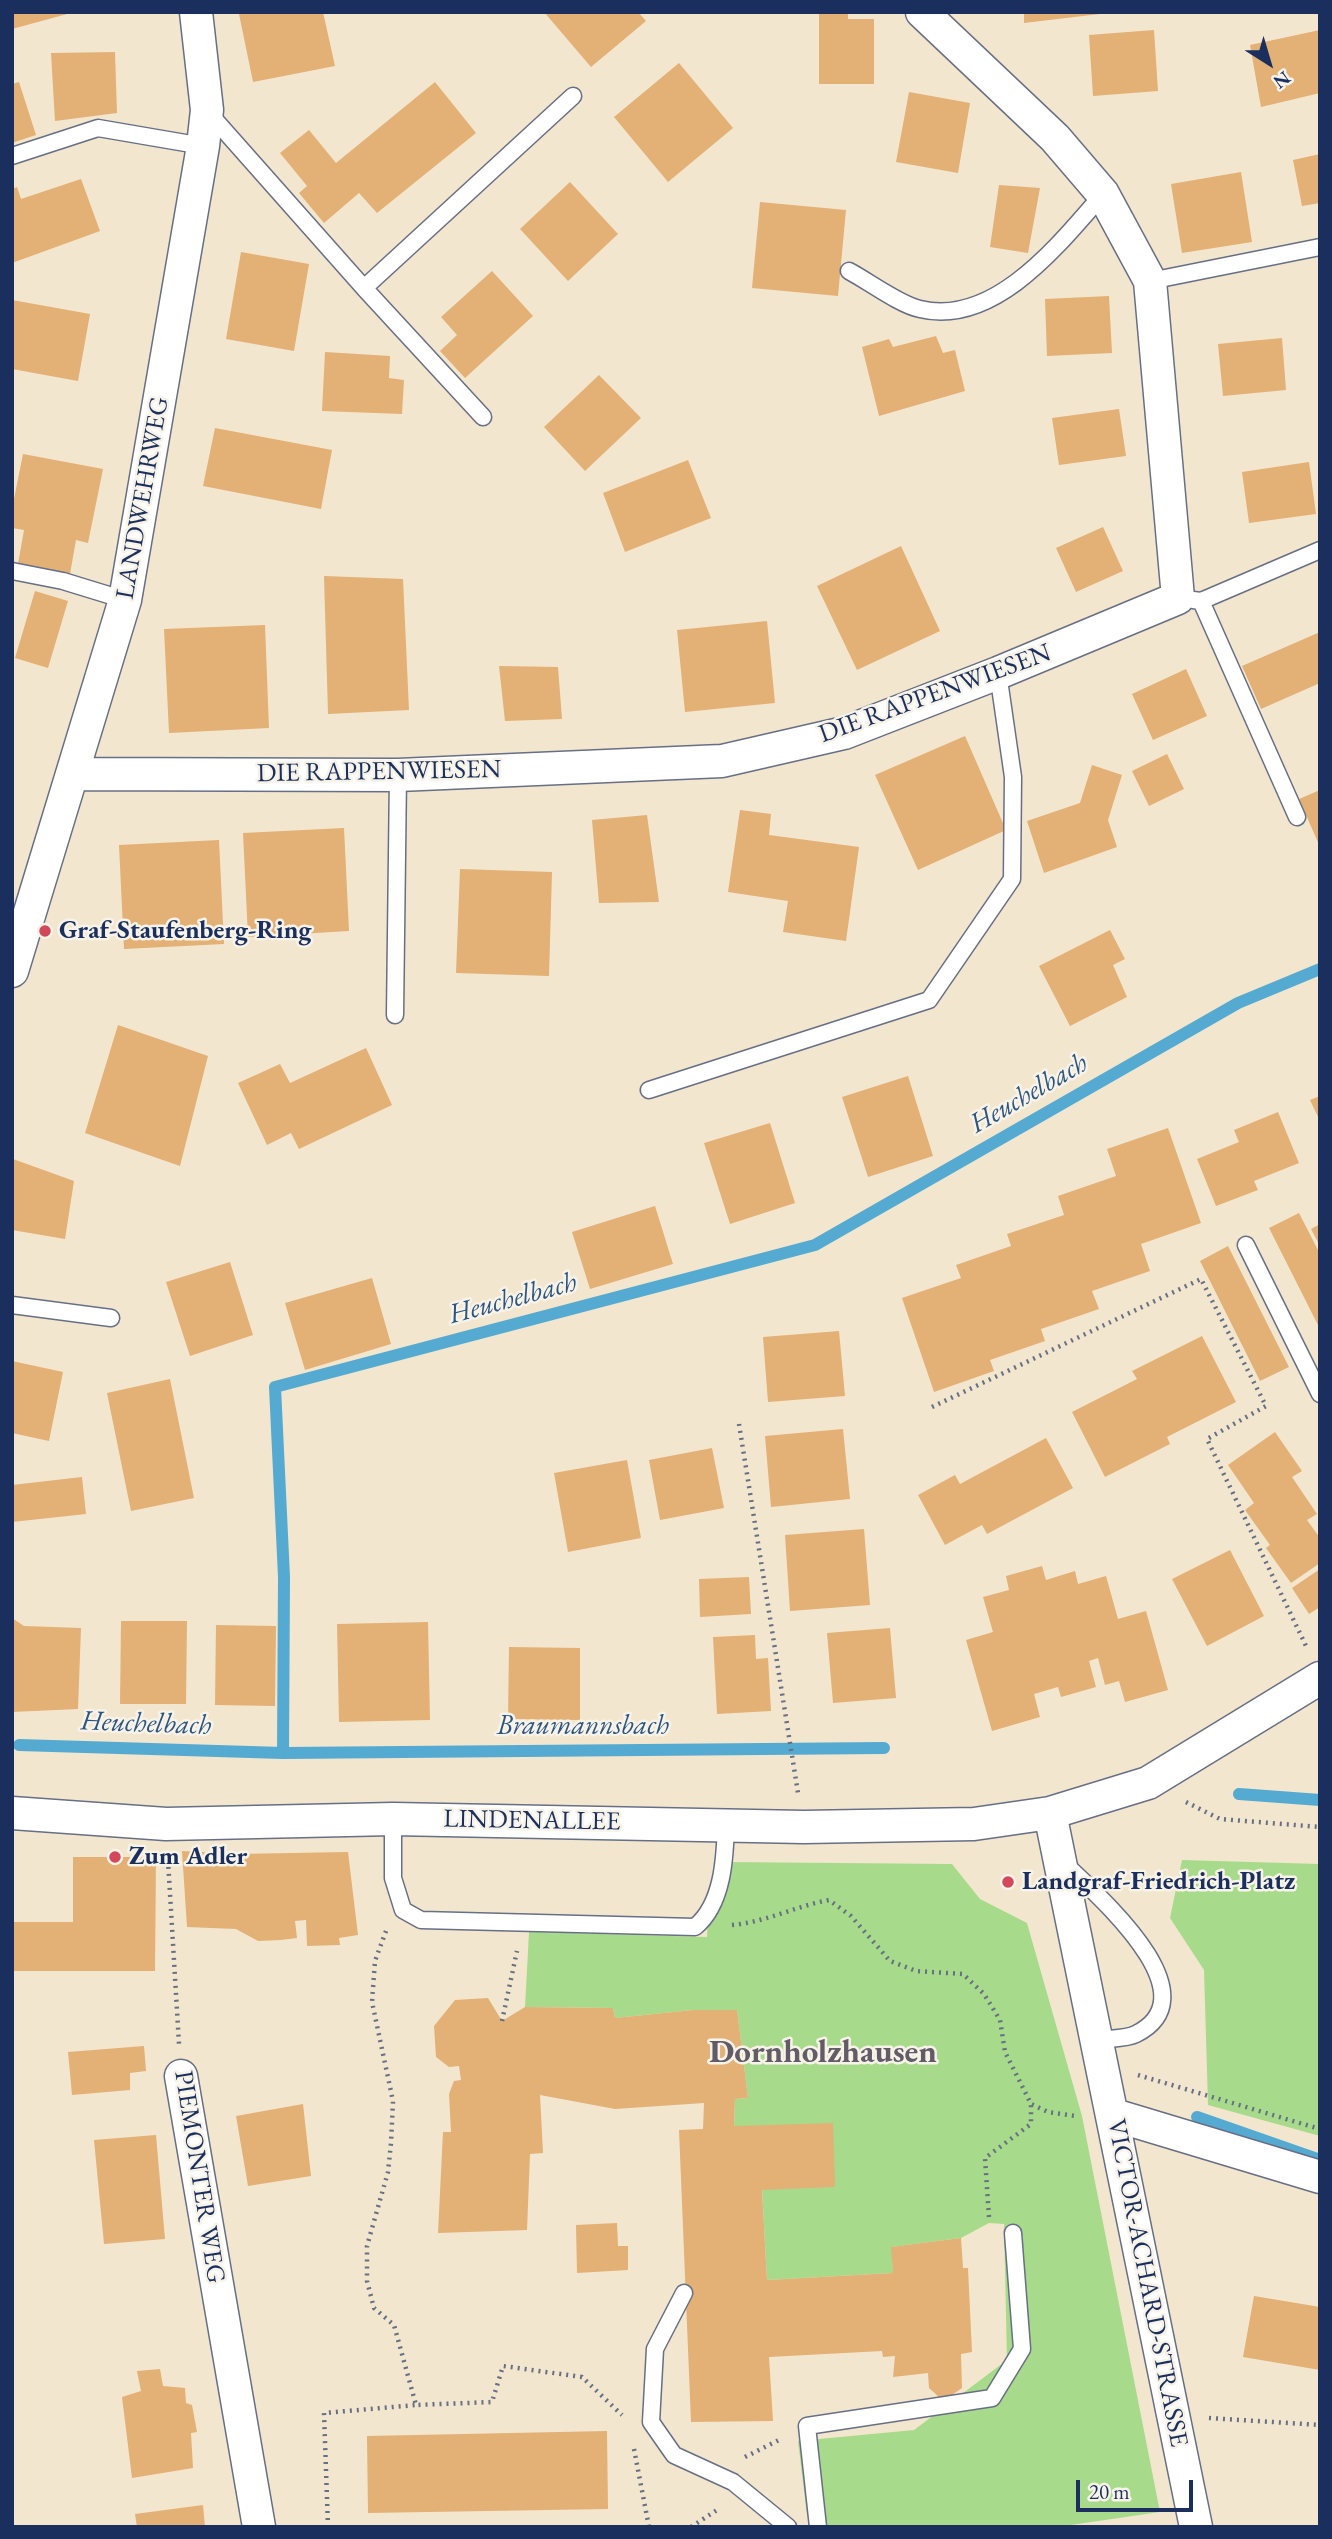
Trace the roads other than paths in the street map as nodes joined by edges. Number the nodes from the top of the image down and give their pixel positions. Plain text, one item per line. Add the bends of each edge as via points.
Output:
1 (196, 12) edge
2 (922, 12) edge
3 (573, 96) dead end
4 (206, 110) junction
5 (203, 146) junction
6 (12, 156) edge
7 (1103, 194) junction
8 (1320, 247) edge
9 (849, 271) dead end
10 (1150, 281) junction
11 (365, 288) junction
12 (483, 417) dead end
13 (1320, 550) edge
14 (12, 571) edge
15 (1190, 599) junction
16 (125, 600) junction
17 (998, 673) junction
18 (72, 774) junction
19 (398, 775) junction
20 (1297, 817) dead end
21 (12, 971) edge
22 (395, 1015) dead end
23 (649, 1090) dead end
24 (1246, 1245) dead end
25 (12, 1304) edge
26 (111, 1318) dead end
27 (1320, 1394) edge
28 (1320, 1678) edge
29 (1050, 1813) junction
30 (12, 1814) edge
31 (393, 1818) junction
32 (726, 1824) junction
33 (1061, 1861) junction
34 (1101, 2052) junction
35 (181, 2076) road end
36 (1114, 2115) junction
37 (1320, 2177) edge
38 (1013, 2233) road end
39 (684, 2293) dead end
40 (259, 2527) edge
41 (788, 2527) edge
42 (818, 2527) edge
43 (1196, 2527) edge

1 - 4 street, LANDWEHRWEG
2 - 7 street via 1055,138
3 - 11 lane
4 - 5 street, LANDWEHRWEG
4 - 11 lane
5 - 6 lane via 98,128
5 - 16 street, LANDWEHRWEG
7 - 9 lane via 1042,263 1007,289 972,305 919,309
7 - 10 street
8 - 10 lane
10 - 15 street
11 - 12 lane
13 - 15 lane
14 - 16 lane
15 - 17 street, DIE RAPPENWIESEN
15 - 20 lane
16 - 18 street, LANDWEHRWEG
17 - 19 street, DIE RAPPENWIESEN via 844,733 722,761
17 - 23 lane via 1013,776 1013,879 929,1000
18 - 19 street, DIE RAPPENWIESEN
18 - 21 street, LANDWEHRWEG
19 - 22 lane
24 - 27 lane
25 - 26 lane
28 - 29 street, LINDENALLEE via 1148,1783
29 - 32 street, LINDENALLEE via 974,1824
29 - 33 street
30 - 31 street, LINDENALLEE via 166,1824
31 - 32 street, LINDENALLEE
31 - 32 lane via 393,1878 402,1910 421,1920 695,1927 708,1916 724,1862
33 - 34 street
33 - 34 lane via 1110,1908 1153,1962 1161,1981 1164,1996 1156,2019
34 - 36 street, VICTOR-ACHARD-STRASSE
35 - 40 street, PIEMONTER WEG
36 - 37 street
36 - 43 street, VICTOR-ACHARD-STRASSE
38 - 42 lane via 1023,2349 992,2398 807,2426
39 - 41 lane via 655,2349 651,2422 674,2455 733,2482

